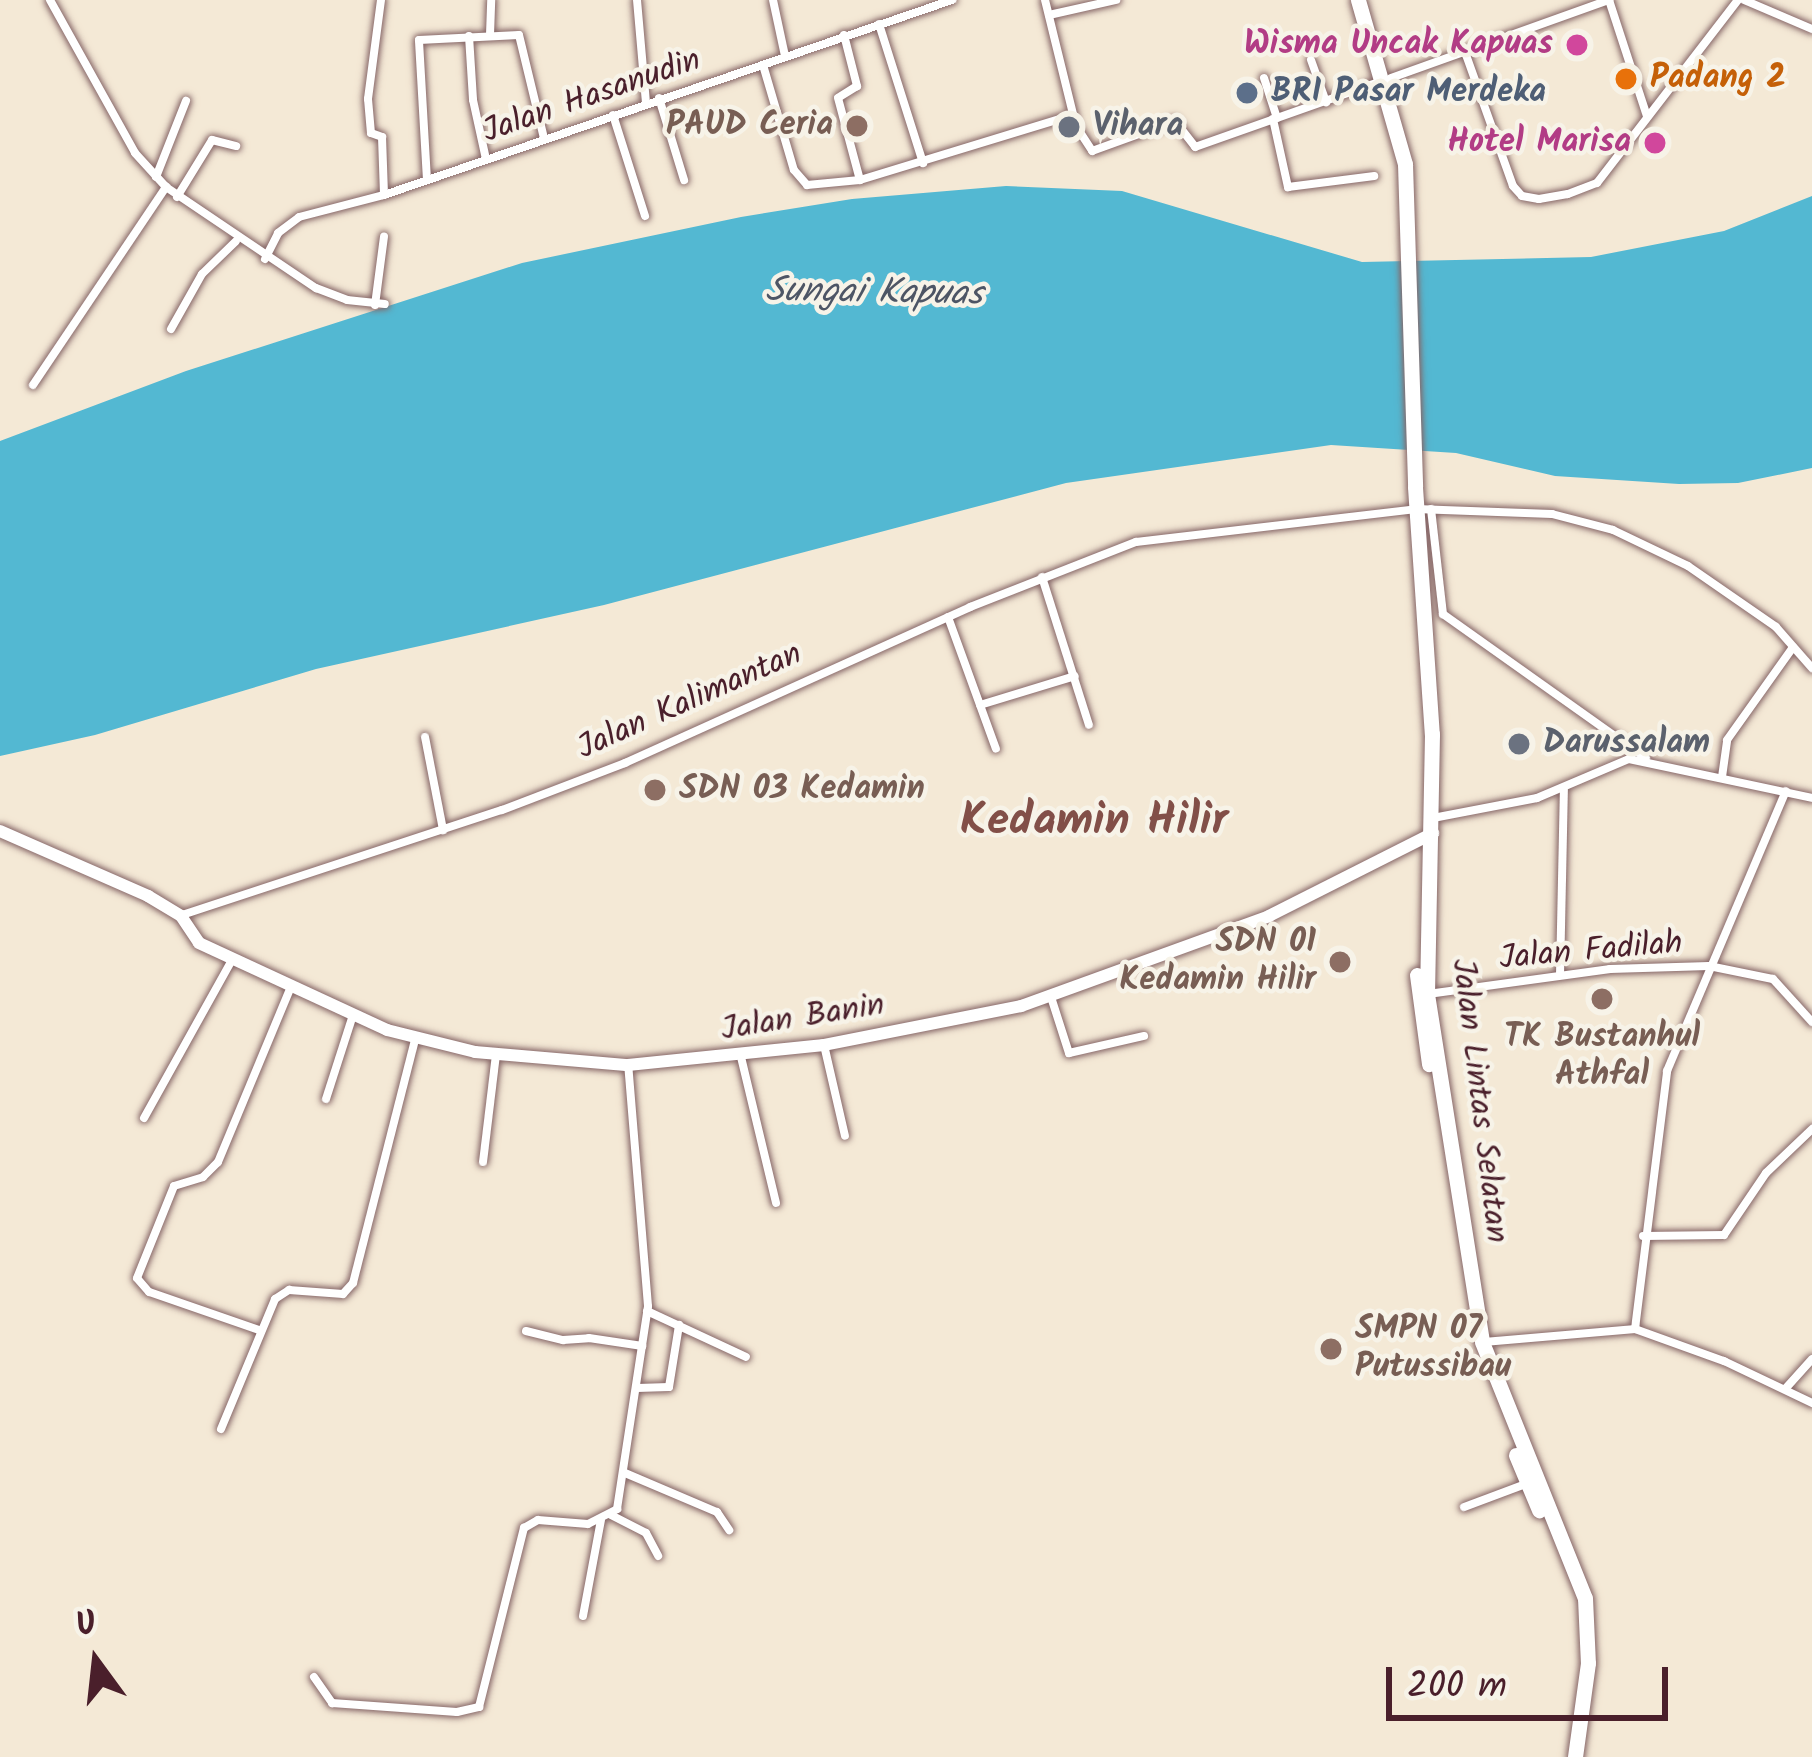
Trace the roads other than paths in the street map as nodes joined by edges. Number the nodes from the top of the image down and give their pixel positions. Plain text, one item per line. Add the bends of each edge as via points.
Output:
1 (50, 0) edge
2 (381, 0) edge
3 (491, 0) edge
4 (637, 0) edge
5 (773, 0) edge
6 (952, 0) edge
7 (1045, 0) edge
8 (1116, 0) edge
9 (1358, 0) edge
10 (1609, 0) edge
11 (1741, 0) edge
12 (1049, 15) junction
13 (879, 24) junction
14 (1812, 29) edge
15 (490, 35) junction
16 (844, 35) junction
17 (469, 36) junction
18 (1465, 52) junction
19 (785, 56) junction
20 (1311, 60) dead end
21 (763, 64) junction
22 (1390, 77) dead end
23 (1264, 78) dead end
24 (1373, 84) dead end
25 (659, 98) junction
26 (186, 100) dead end
27 (1326, 102) junction
28 (646, 103) junction
29 (613, 115) junction
30 (1073, 115) junction
31 (1647, 117) junction
32 (1275, 118) junction
33 (544, 139) junction
34 (236, 146) dead end
35 (486, 159) junction
36 (922, 163) junction
37 (1374, 176) dead end
38 (156, 177) junction
39 (427, 180) junction
40 (683, 180) dead end
41 (860, 180) junction
42 (166, 187) junction
43 (384, 194) junction
44 (177, 196) junction
45 (645, 216) dead end
46 (384, 237) dead end
47 (238, 240) junction
48 (266, 259) junction
49 (171, 329) dead end
50 (33, 385) dead end
51 (1423, 509) junction
52 (1042, 577) junction
53 (948, 617) junction
54 (1793, 646) junction
55 (1812, 668) edge
56 (1075, 676) junction
57 (980, 705) junction
58 (1089, 725) dead end
59 (425, 737) dead end
60 (996, 748) dead end
61 (1648, 759) junction
62 (1721, 777) junction
63 (1564, 789) junction
64 (1786, 790) junction
65 (1812, 799) edge
66 (1429, 820) junction
67 (443, 830) junction
68 (0, 831) edge
69 (181, 916) junction
70 (232, 958) junction
71 (1709, 967) junction
72 (1560, 975) junction
73 (292, 986) junction
74 (1427, 994) junction
75 (1051, 997) junction
76 (353, 1014) junction
77 (1812, 1022) edge
78 (1144, 1036) dead end
79 (415, 1040) junction
80 (824, 1045) junction
81 (496, 1054) junction
82 (741, 1058) junction
83 (628, 1065) junction
84 (326, 1100) dead end
85 (144, 1118) dead end
86 (1812, 1129) edge
87 (845, 1136) dead end
88 (1450, 1150) junction
89 (483, 1162) dead end
90 (776, 1203) dead end
91 (1643, 1236) junction
92 (647, 1311) junction
93 (680, 1325) junction
94 (1635, 1329) junction
95 (259, 1330) junction
96 (526, 1331) dead end
97 (1482, 1342) junction
98 (642, 1346) junction
99 (746, 1357) dead end
100 (1812, 1359) edge
101 (637, 1388) junction
102 (1786, 1388) junction
103 (1812, 1403) edge
104 (1509, 1426) junction
105 (221, 1429) dead end
106 (625, 1473) junction
107 (1527, 1484) junction
108 (1464, 1507) dead end
109 (606, 1518) junction
110 (730, 1530) dead end
111 (658, 1556) dead end
112 (583, 1616) dead end
113 (314, 1677) dead end
114 (1571, 1757) edge

1 - 38 street
2 - 43 street via 368,99 371,133 382,137
3 - 15 street
4 - 28 street
5 - 19 street
6 - 13 street, Jalan Hasanudin
7 - 12 street
8 - 12 street
9 - 51 highway, Jalan Lintas Selatan via 1399,133 1415,487
10 - 18 street
10 - 31 street
11 - 14 street
11 - 31 street
12 - 30 street
13 - 16 street, Jalan Hasanudin
13 - 36 street
15 - 17 street
15 - 33 street via 519,35
16 - 19 street, Jalan Hasanudin
16 - 41 street via 857,86 838,98
17 - 35 street
17 - 39 street via 419,40
18 - 22 street
18 - 31 street via 1522,196 1597,183
19 - 21 street, Jalan Hasanudin
20 - 27 street
21 - 25 street, Jalan Hasanudin
21 - 41 street via 797,177 824,186
23 - 32 street
24 - 27 street
25 - 28 street, Jalan Hasanudin
25 - 40 street
26 - 38 street
27 - 32 street
28 - 29 street, Jalan Hasanudin
29 - 33 street, Jalan Hasanudin
29 - 45 street
30 - 32 street via 1092,152 1169,122 1195,146
30 - 36 street
32 - 37 street via 1288,187
33 - 35 street, Jalan Hasanudin
34 - 44 street via 212,140
35 - 39 street, Jalan Hasanudin
36 - 41 street
38 - 42 street
39 - 43 street, Jalan Hasanudin
42 - 44 street
42 - 50 street
43 - 48 street, Jalan Hasanudin via 299,217 278,233
44 - 47 street
46 - 48 street via 380,304 316,288
47 - 48 street
47 - 49 street via 202,274
51 - 52 street, Jalan Kalimantan via 1136,542
51 - 54 street, Jalan Kalimantan via 1552,514 1613,530 1724,588
51 - 61 street via 1443,614
51 - 66 highway, Jalan Lintas Selatan
52 - 53 street, Jalan Kalimantan
52 - 56 street
53 - 57 street
53 - 67 street, Jalan Kalimantan via 625,763
54 - 55 street, Jalan Kalimantan
54 - 62 street via 1727,740
56 - 57 street
56 - 58 street
57 - 60 street
59 - 67 street
61 - 62 street, Jalan Banin
61 - 63 street, Jalan Banin via 1611,765
62 - 64 street, Jalan Banin
63 - 66 street, Jalan Banin
63 - 72 street
64 - 65 street, Jalan Banin
64 - 71 street
66 - 74 highway, Jalan Lintas Selatan
66 - 75 street, Jalan Banin via 1269,916
66 - 88 highway, Jalan Lintas Selatan via 1417,997
67 - 69 street, Jalan Kalimantan
68 - 69 street
69 - 70 street, Jalan Banin via 199,943
70 - 73 street, Jalan Banin
70 - 85 street
71 - 72 street, Jalan Fadilah
71 - 77 street, Jalan Fadilah via 1773,979
71 - 91 street via 1667,1070
72 - 74 street, Jalan Fadilah
73 - 76 street, Jalan Banin
73 - 95 street via 218,1162 174,1186 136,1278 149,1292
74 - 88 highway, Jalan Lintas Selatan
75 - 78 street via 1069,1053
75 - 80 street, Jalan Banin
76 - 79 street, Jalan Banin
76 - 84 street
79 - 81 street, Jalan Banin
79 - 95 street via 350,1289 289,1290
80 - 82 street, Jalan Banin
80 - 87 street
81 - 83 street, Jalan Banin
81 - 89 street
82 - 83 street, Jalan Banin
82 - 90 street
83 - 92 street
86 - 91 street via 1766,1173 1724,1235
88 - 97 highway, Jalan Lintas Selatan
88 - 104 highway, Jalan Lintas Selatan via 1470,1327
91 - 94 street
92 - 93 street
92 - 98 street
93 - 99 street
93 - 101 street via 669,1388
94 - 97 street
94 - 102 street
95 - 105 street
96 - 98 street
97 - 104 highway, Jalan Lintas Selatan
98 - 101 street
100 - 102 street
101 - 106 street
102 - 103 street
104 - 107 highway, Jalan Lintas Selatan
104 - 114 highway, Jalan Lintas Selatan via 1585,1598 1588,1663
106 - 109 street
106 - 110 street via 717,1513
107 - 108 street
107 - 114 highway, Jalan Lintas Selatan via 1578,1616
109 - 111 street via 646,1532
109 - 112 street
109 - 113 street via 538,1520 524,1528 479,1707 343,1705 326,1698

